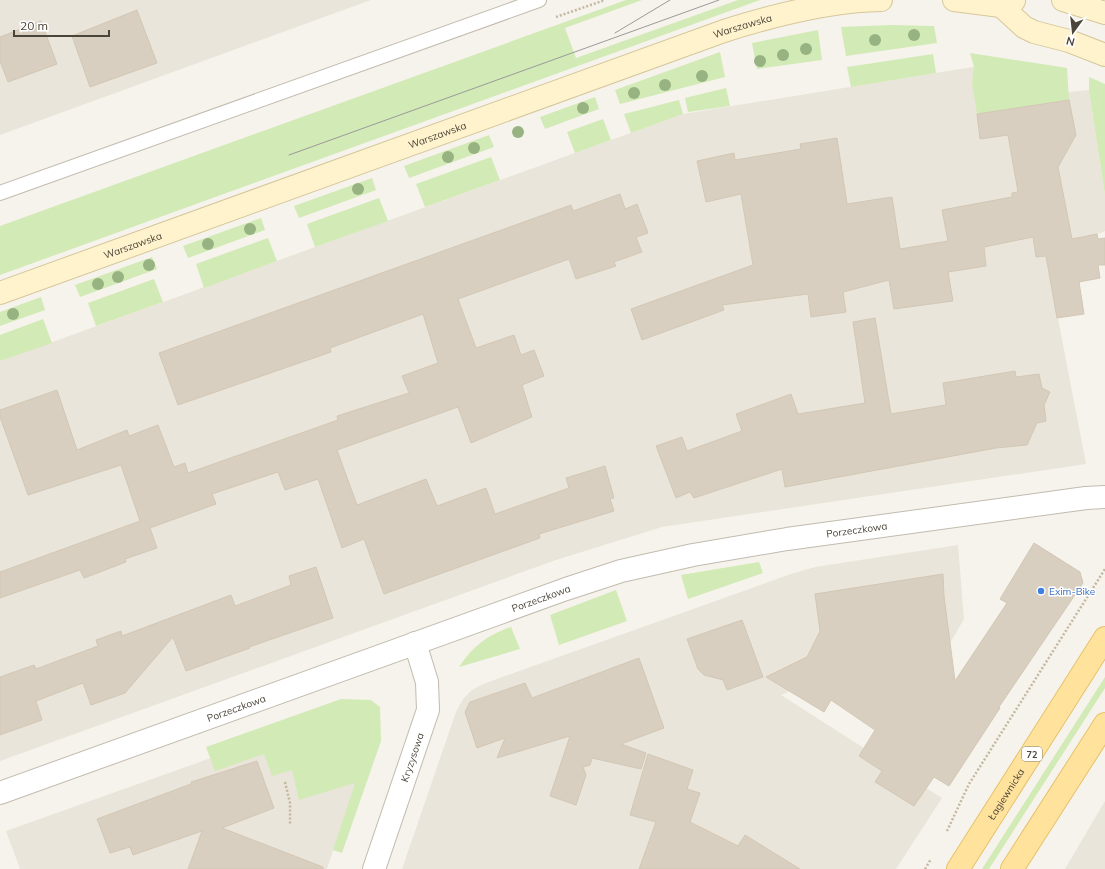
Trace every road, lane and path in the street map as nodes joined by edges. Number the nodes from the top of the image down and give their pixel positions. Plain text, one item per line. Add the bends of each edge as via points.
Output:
1 (539, 0) edge
2 (881, 0) edge
3 (954, 0) edge
4 (1063, 0) edge
5 (1006, 2) edge
6 (1105, 13) edge
7 (1105, 54) edge
8 (0, 193) edge
9 (0, 293) edge
10 (1105, 497) edge
11 (1105, 569) edge
12 (1105, 638) edge
13 (415, 643) junction
14 (1105, 724) edge
15 (285, 782) dead end
16 (0, 792) edge
17 (290, 824) dead end
18 (945, 835) dead end
19 (933, 856) dead end
20 (374, 869) edge
21 (925, 869) edge
22 (958, 869) edge
23 (1012, 869) edge

1 - 8 lane
2 - 9 street, Warszawska via 826,6 724,31
3 - 5 street
4 - 6 street
5 - 7 street via 1024,27
10 - 13 street, Porzeczkowa via 787,539 649,564 566,589
11 - 18 path via 969,784
12 - 22 main road, Łagiewnicka / 72
13 - 16 street, Porzeczkowa
13 - 20 street, Kryzysowa via 427,682 428,710
14 - 23 main road
15 - 17 path via 290,804
19 - 21 path

